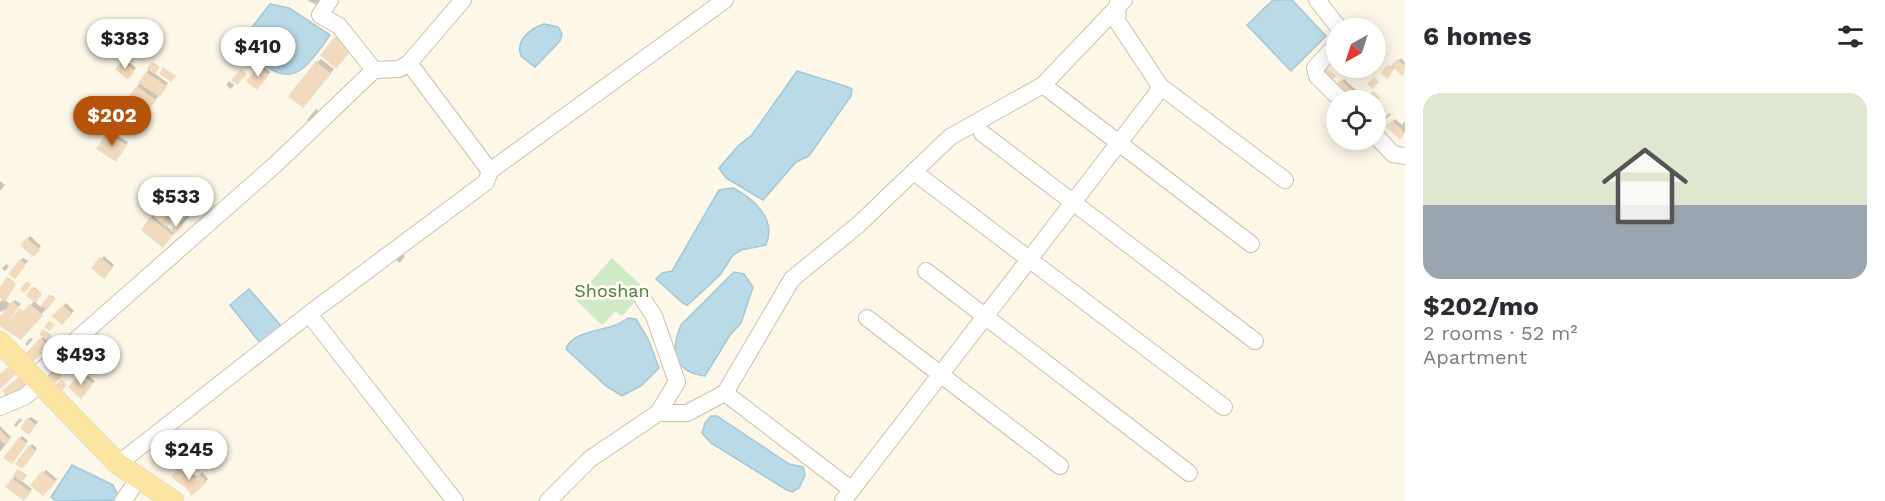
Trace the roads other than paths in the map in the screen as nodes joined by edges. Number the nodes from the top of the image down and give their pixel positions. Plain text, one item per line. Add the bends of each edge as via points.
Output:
1 (330, 0) edge
2 (463, 0) edge
3 (725, 0) edge
4 (1317, 0) edge
5 (1120, 2) edge
6 (1331, 18) edge
7 (1326, 56) edge
8 (409, 63) junction
9 (374, 70) junction
10 (1043, 85) junction
11 (1160, 86) junction
12 (1331, 90) edge
13 (982, 133) dead end
14 (1120, 144) junction
15 (1386, 147) edge
16 (1405, 156) edge
17 (490, 171) junction
18 (914, 172) junction
19 (1285, 180) dead end
20 (1076, 202) junction
21 (1251, 244) dead end
22 (1030, 260) junction
23 (926, 271) dead end
24 (642, 298) dead end
25 (309, 314) junction
26 (986, 317) junction
27 (867, 318) dead end
28 (1255, 341) dead end
29 (0, 342) edge
30 (941, 375) junction
31 (38, 380) junction
32 (725, 393) junction
33 (0, 407) edge
34 (1224, 407) dead end
35 (658, 413) junction
36 (118, 464) junction
37 (1060, 466) dead end
38 (1189, 473) dead end
39 (139, 478) junction
40 (847, 495) edge
41 (123, 501) edge
42 (173, 501) edge
43 (455, 501) edge
44 (548, 501) edge

1 - 9 street via 321,15 339,26
2 - 8 street
3 - 17 street
4 - 6 street
5 - 10 street
5 - 11 street via 1117,21
7 - 12 street via 1315,68 1317,76
8 - 9 street via 399,69
8 - 17 street
9 - 31 street
10 - 14 street
10 - 18 street via 950,137
11 - 14 street
11 - 19 street
13 - 20 street
14 - 20 street
14 - 21 street
15 - 16 street via 1393,154
17 - 25 street via 486,182
18 - 22 street
18 - 32 street via 792,279
20 - 22 street
20 - 28 street
22 - 26 street
22 - 34 street
23 - 26 street
24 - 35 street via 654,316 677,382
25 - 36 street
25 - 43 street
26 - 30 street
26 - 38 street
27 - 30 street
29 - 31 main road
30 - 37 street
30 - 40 street
31 - 33 street via 24,397
31 - 36 main road
32 - 35 street via 687,414
32 - 40 street
35 - 44 street via 590,459
36 - 39 main road
39 - 41 street
39 - 42 main road

